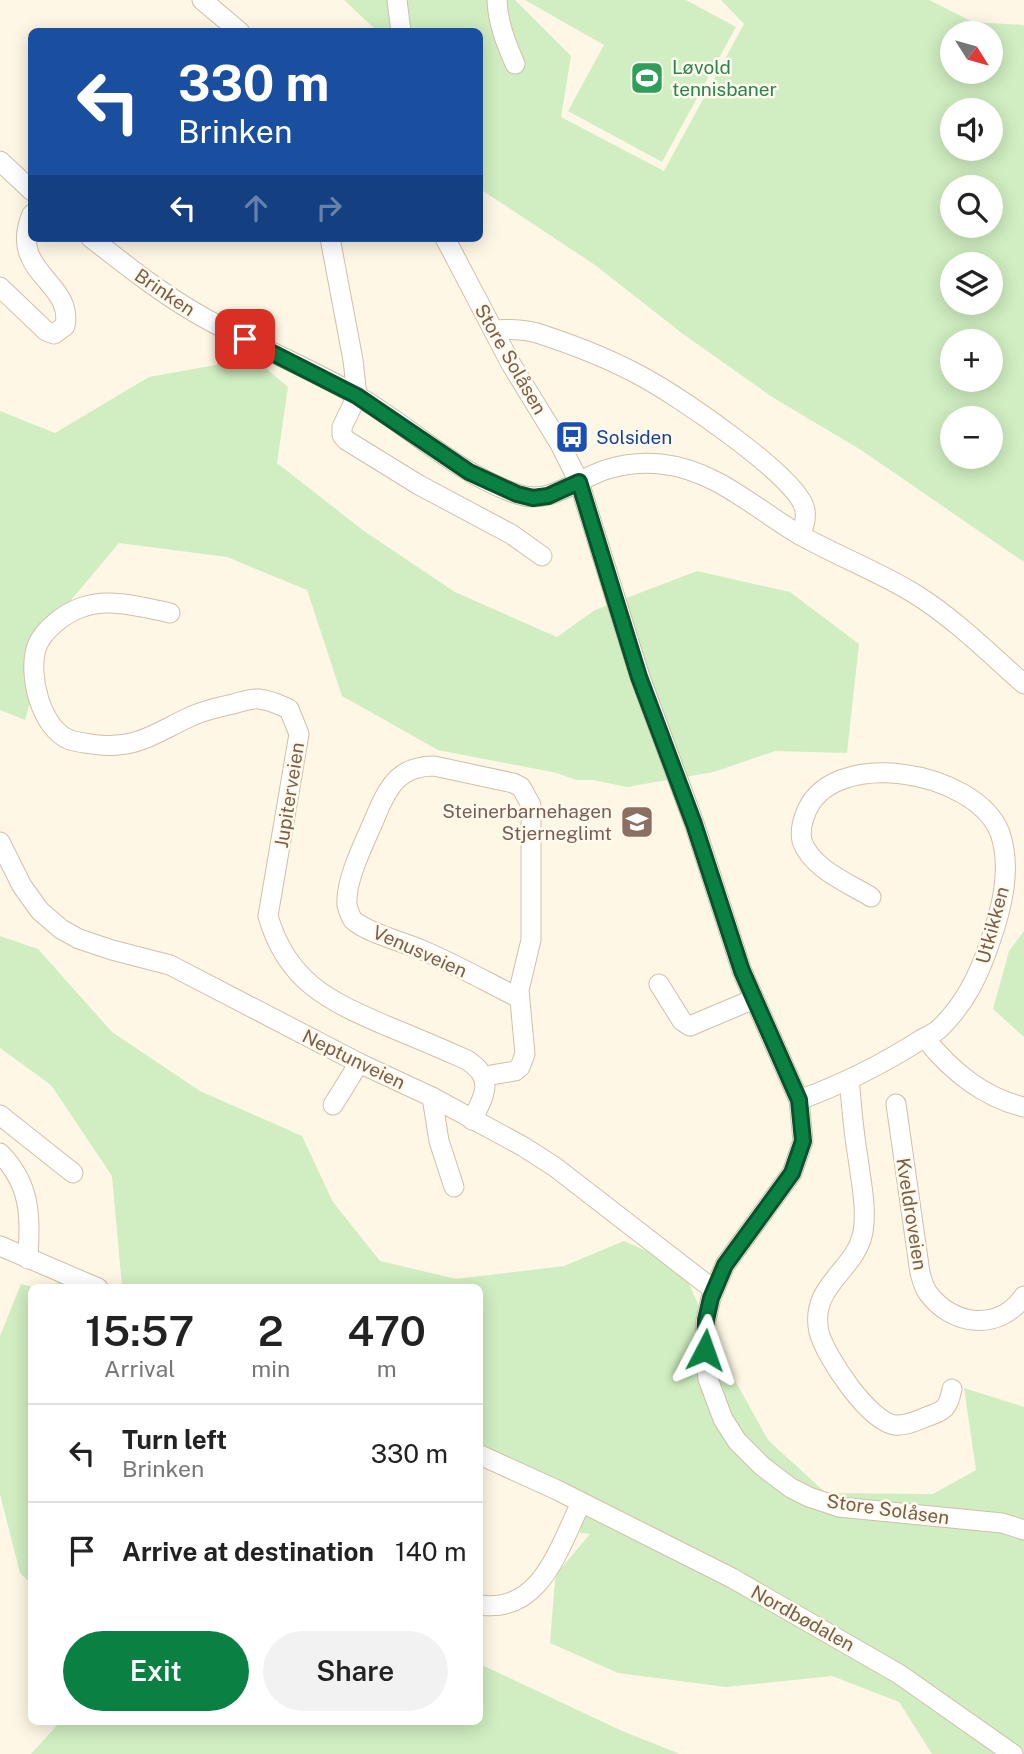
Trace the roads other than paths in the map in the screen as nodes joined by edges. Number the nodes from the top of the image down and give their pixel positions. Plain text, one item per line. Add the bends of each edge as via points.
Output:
1 (202, 0) edge
2 (397, 0) edge
3 (497, 0) edge
4 (235, 28) edge
5 (400, 28) edge
6 (515, 64) dead end
7 (0, 162) edge
8 (28, 187) edge
9 (28, 228) edge
10 (96, 242) edge
11 (331, 242) edge
12 (447, 242) edge
13 (0, 287) edge
14 (494, 331) junction
15 (357, 396) junction
16 (579, 482) junction
17 (800, 535) junction
18 (542, 556) dead end
19 (170, 614) dead end
20 (1024, 684) edge
21 (0, 842) edge
22 (871, 897) dead end
23 (659, 984) dead end
24 (519, 998) junction
25 (754, 999) junction
26 (925, 1038) junction
27 (359, 1063) junction
28 (485, 1076) junction
29 (848, 1082) junction
30 (432, 1097) junction
31 (799, 1100) junction
32 (896, 1104) dead end
33 (333, 1105) dead end
34 (1024, 1107) edge
35 (0, 1115) edge
36 (472, 1121) junction
37 (0, 1153) edge
38 (73, 1173) dead end
39 (454, 1187) dead end
40 (0, 1246) edge
41 (28, 1259) junction
42 (88, 1284) edge
43 (715, 1290) junction
44 (1024, 1296) edge
45 (952, 1388) dead end
46 (483, 1456) edge
47 (580, 1503) junction
48 (1024, 1530) edge
49 (483, 1605) edge
50 (1013, 1754) edge

1 - 4 street
2 - 5 street
3 - 6 street via 503,36
7 - 8 street
9 - 13 street via 28,256 64,303 65,326 54,334 46,331
10 - 15 street, Brinken via 201,316
11 - 15 street
12 - 14 street, Store Solåsen
14 - 16 street, Store Solåsen
14 - 17 street via 535,332 641,376 682,401 790,484 806,515
15 - 16 street, Brinken via 469,472 517,494 548,496
15 - 18 street via 342,427 346,440
16 - 17 street via 606,469 635,463 694,471 720,482
16 - 25 street, Store Solåsen via 639,677
17 - 20 street via 917,595
19 - 28 street, Jupiterveien via 123,603 93,604 59,620 37,646 34,662 46,720 55,732 71,740 106,746 128,745 194,715 256,698 289,709 299,734 268,916 275,941 314,989 341,1006 467,1060
21 - 27 street, Neptunveien via 22,886 61,929 112,950 170,965
22 - 26 street, Utkikken via 824,868 802,841 808,805 837,782 881,773 928,779 968,797 987,813 999,832 1005,878 981,970 961,1004 938,1031
23 - 25 street via 690,1026
24 - 24 street, Venusveien via 531,940 528,796 513,783 442,766 421,766 403,773 379,808 351,877 347,907 353,919
24 - 28 street, Venusveien via 525,1054 520,1067 508,1074
25 - 31 street, Store Solåsen
26 - 29 street, Utkikken
26 - 34 street via 967,1081 1003,1103
27 - 30 street, Neptunveien
27 - 33 street
28 - 36 street via 485,1089
29 - 31 street, Utkikken
29 - 45 street via 864,1202 863,1234 821,1298 820,1334 831,1361 881,1420 908,1424 932,1415 949,1404
30 - 36 street, Neptunveien
30 - 39 street via 439,1141
31 - 43 street, Store Solåsen via 803,1141 792,1173 725,1265
32 - 44 street, Kveldroveien via 926,1291 943,1310 961,1319 983,1321 1016,1307
35 - 38 street
36 - 43 street, Neptunveien via 555,1167
37 - 41 street via 25,1191 30,1216
40 - 41 street
41 - 42 street
43 - 48 street, Store Solåsen via 706,1320 708,1379 723,1419 762,1466 791,1488 839,1507 1003,1523
46 - 47 street, Nordbødalen
47 - 49 street via 541,1582 509,1603
47 - 50 street, Nordbødalen via 732,1578 863,1653

